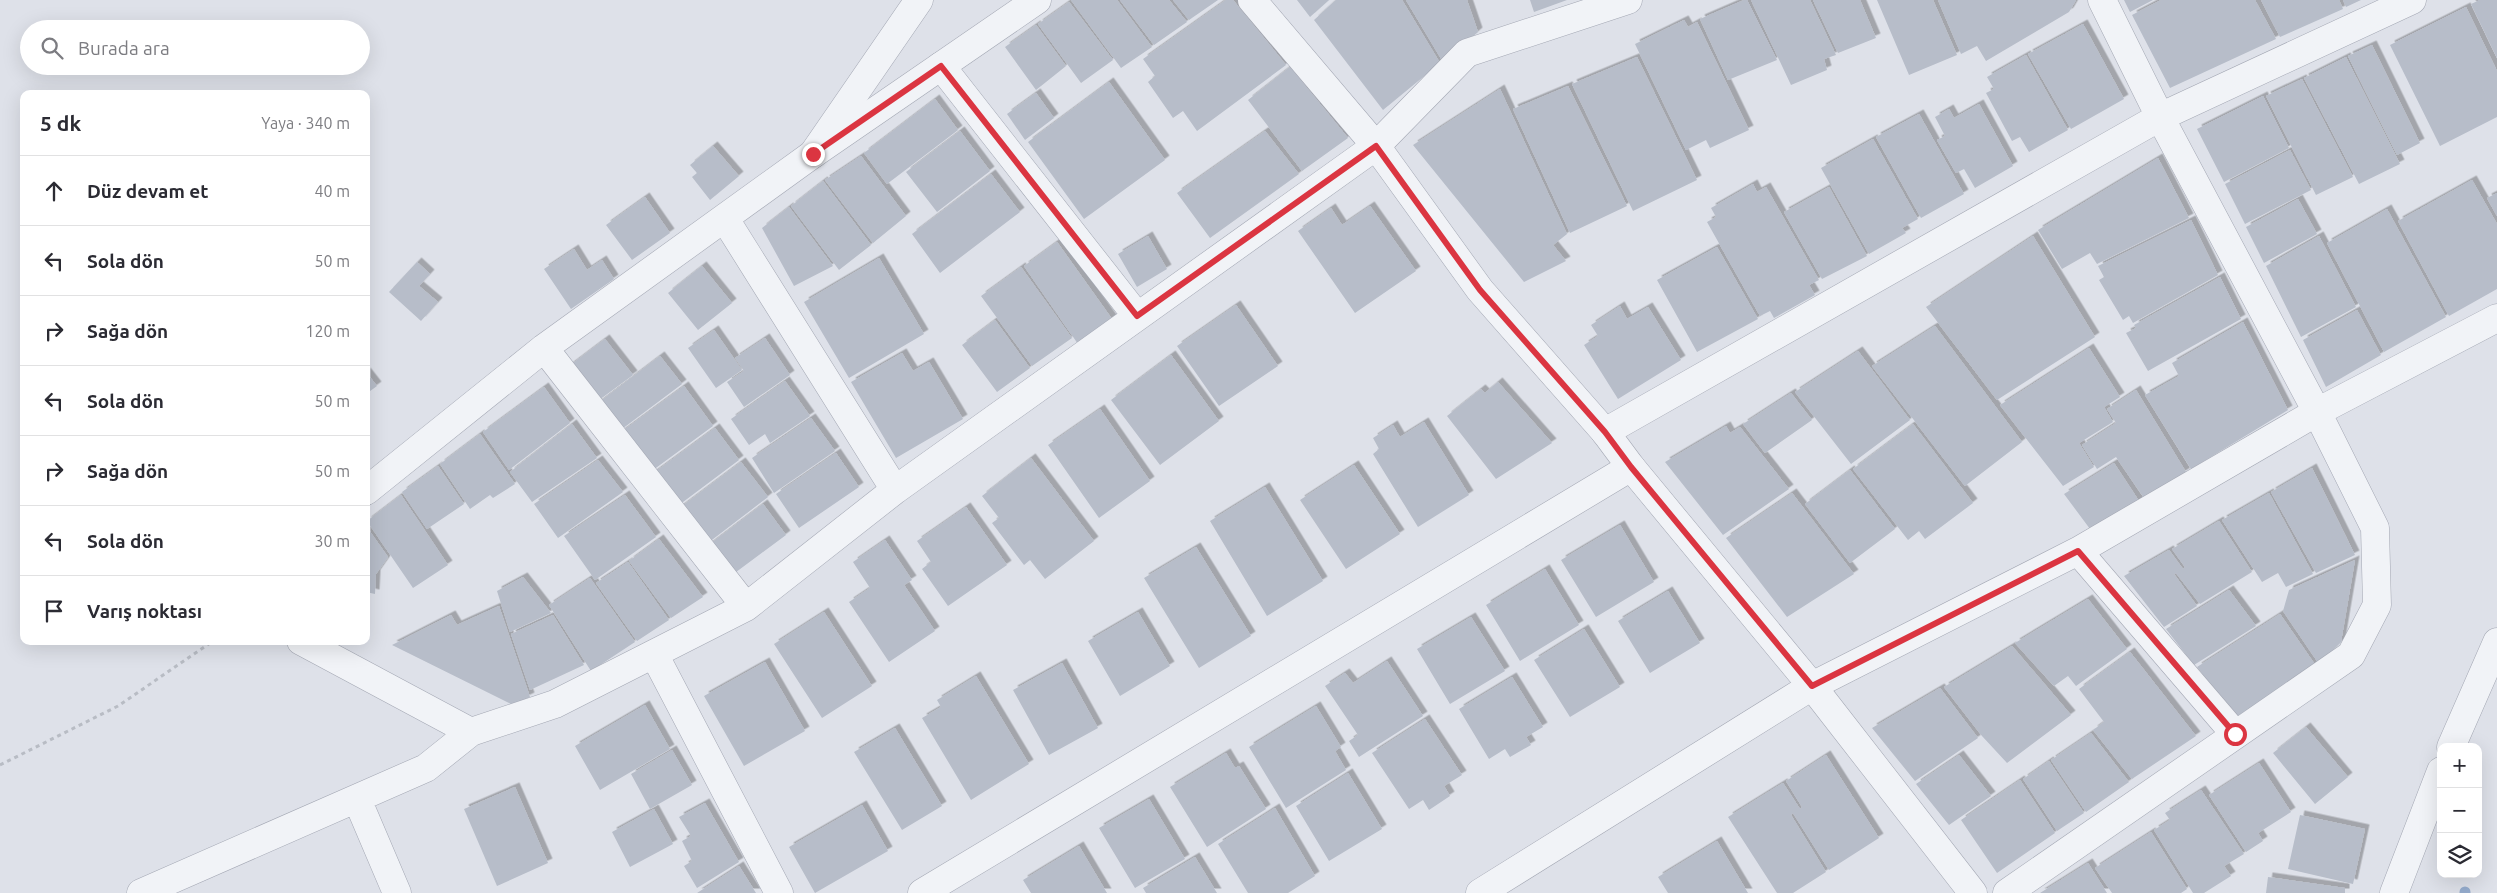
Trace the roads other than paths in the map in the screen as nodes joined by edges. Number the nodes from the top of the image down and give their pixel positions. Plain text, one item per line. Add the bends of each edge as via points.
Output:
1 (919, 0) edge
2 (1037, 0) edge
3 (1252, 0) edge
4 (1628, 0) edge
5 (2102, 0) edge
6 (2412, 0) edge
7 (941, 66) junction
8 (2160, 116) junction
9 (1376, 146) junction
10 (813, 154) junction
11 (725, 219) junction
12 (1137, 316) junction
13 (2497, 318) edge
14 (544, 348) junction
15 (2317, 412) junction
16 (1605, 432) junction
17 (1631, 467) junction
18 (370, 488) edge
19 (895, 490) junction
20 (2078, 551) junction
21 (746, 607) junction
22 (2497, 642) edge
23 (308, 645) edge
24 (654, 654) junction
25 (1812, 686) junction
26 (471, 732) junction
27 (2235, 734) junction
28 (2453, 743) edge
29 (2437, 781) edge
30 (357, 799) junction
31 (141, 893) edge
32 (397, 893) edge
33 (780, 893) edge
34 (922, 893) edge
35 (1480, 893) edge
36 (1973, 893) edge
37 (2007, 893) edge
38 (2394, 893) edge

1 - 10 street
2 - 7 street
3 - 9 street
4 - 9 street via 1467,53
5 - 8 street
6 - 8 street
7 - 10 street
7 - 12 street
8 - 15 street
8 - 16 street
9 - 12 street
9 - 16 street via 1480,290
10 - 11 street
11 - 14 street
11 - 19 street
12 - 19 street
13 - 15 street
14 - 18 street
14 - 21 street
15 - 20 street
15 - 27 street via 2375,528 2377,605 2351,656
16 - 17 street
17 - 25 street
17 - 34 street
19 - 21 street
20 - 25 street
20 - 27 street
21 - 24 street
22 - 28 street
23 - 26 street
24 - 26 street via 555,704
24 - 33 street
25 - 35 street
25 - 36 street
26 - 30 street via 426,768
27 - 37 street
29 - 38 street
30 - 31 street
30 - 32 street

